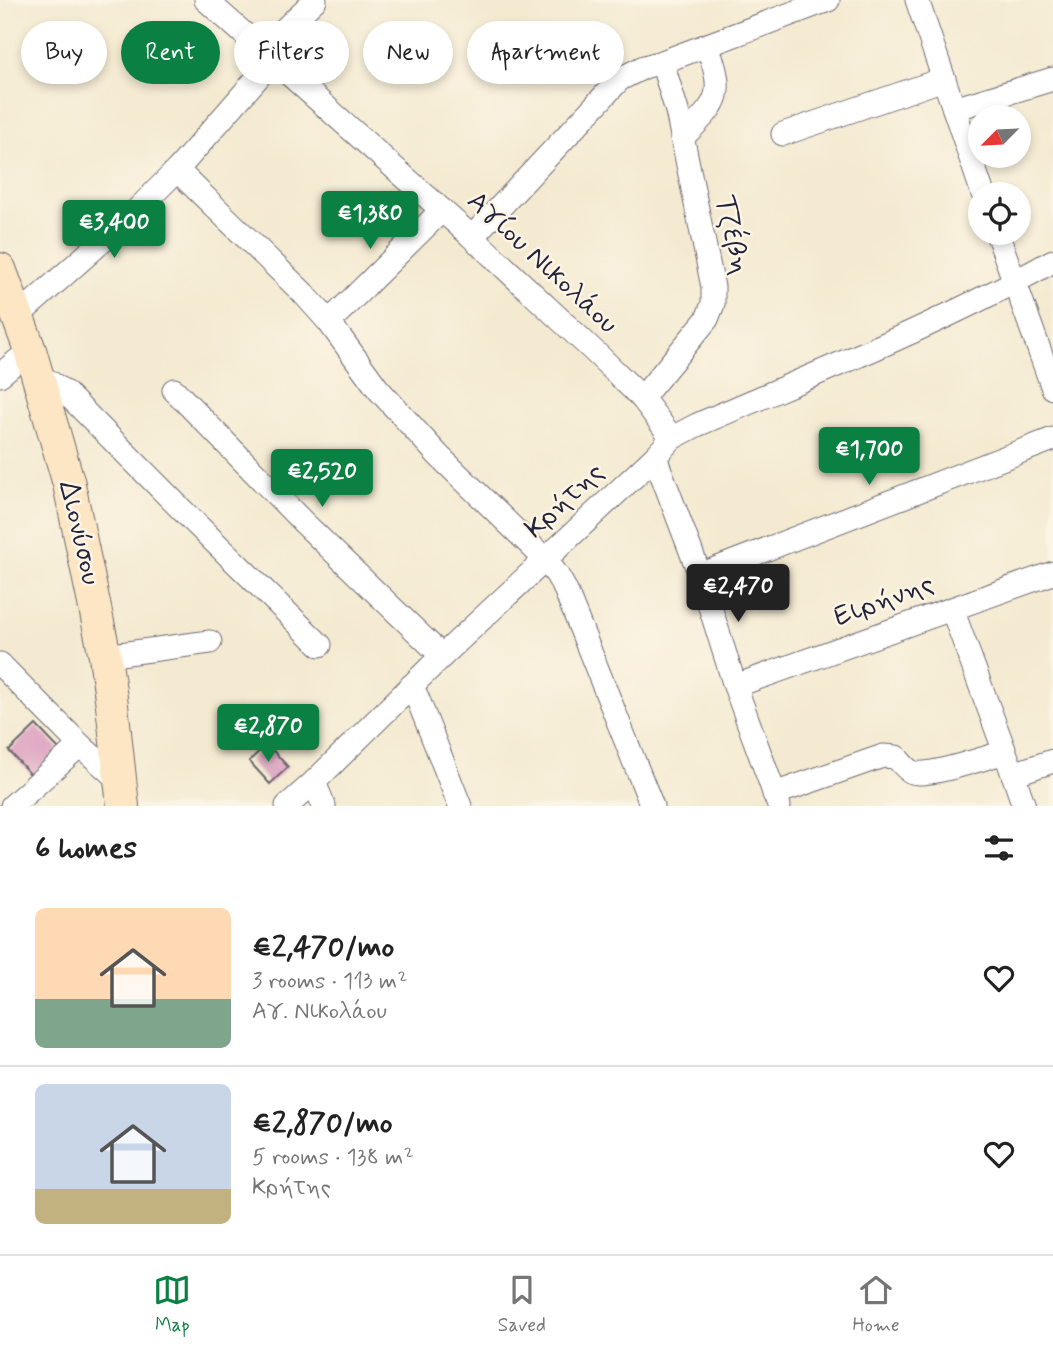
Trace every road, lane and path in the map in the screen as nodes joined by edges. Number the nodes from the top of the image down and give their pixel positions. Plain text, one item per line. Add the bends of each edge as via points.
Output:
1 (206, 0) edge
2 (315, 0) edge
3 (828, 0) edge
4 (917, 0) edge
5 (297, 21) edge
6 (234, 24) edge
7 (707, 45) junction
8 (662, 62) junction
9 (944, 79) junction
10 (1053, 79) edge
11 (246, 84) edge
12 (301, 84) edge
13 (954, 109) junction
14 (783, 134) dead end
15 (682, 138) junction
16 (177, 170) junction
17 (980, 182) edge
18 (442, 210) junction
19 (472, 237) junction
20 (1001, 245) edge
21 (1053, 261) edge
22 (0, 269) edge
23 (1014, 283) junction
24 (18, 316) junction
25 (329, 322) junction
26 (34, 362) junction
27 (0, 374) edge
28 (1053, 388) edge
29 (174, 390) dead end
30 (642, 398) junction
31 (672, 438) junction
32 (1053, 439) edge
33 (655, 457) junction
34 (545, 560) junction
35 (1053, 573) edge
36 (700, 575) junction
37 (953, 609) junction
38 (210, 642) dead end
39 (320, 645) dead end
40 (105, 656) junction
41 (442, 656) junction
42 (0, 664) edge
43 (411, 686) junction
44 (735, 686) junction
45 (80, 745) junction
46 (1053, 761) edge
47 (1009, 763) junction
48 (314, 782) junction
49 (122, 794) edge
50 (776, 800) edge
51 (12, 806) edge
52 (287, 806) edge
53 (324, 806) edge
54 (460, 806) edge
55 (652, 806) edge
56 (1024, 806) edge

1 - 6 street, Αγίου Νικολάου
2 - 5 street
3 - 7 street
4 - 9 street
7 - 8 street
7 - 15 street via 718,93 710,109
8 - 15 street, Τζέβη
8 - 19 street via 620,79
9 - 13 street
9 - 14 street
10 - 13 street
11 - 16 street
12 - 18 street, Αγίου Νικολάου
13 - 17 street
15 - 30 street, Τζέβη via 713,304 707,319
16 - 24 street
16 - 25 street
18 - 19 street, Αγίου Νικολάου
18 - 25 street
19 - 30 street, Αγίου Νικολάου
20 - 23 street
21 - 23 street, Κρήτης
22 - 24 main road, Διονύσου
23 - 28 street
23 - 31 street, Κρήτης
24 - 26 main road, Διονύσου
25 - 34 street via 378,389 438,456
26 - 27 street
26 - 39 street
26 - 40 main road, Διονύσου via 69,484
29 - 41 street
30 - 31 street, Αγίου Νικολάου
31 - 33 street, Κρήτης
32 - 36 street
33 - 34 street, Κρήτης
33 - 36 street
34 - 41 street, Κρήτης
34 - 55 street via 565,589
35 - 37 street, Ειρήνης
36 - 44 street
37 - 44 street, Ειρήνης
37 - 47 street
38 - 40 street
40 - 49 main road, Διονύσου
41 - 43 street, Κρήτης
42 - 45 street
43 - 48 street, Κρήτης
43 - 54 street
44 - 50 street
45 - 49 street
45 - 51 street
46 - 47 street
47 - 50 street via 920,774 905,768 896,757 883,756
47 - 56 street
48 - 52 street, Κρήτης
48 - 53 street

